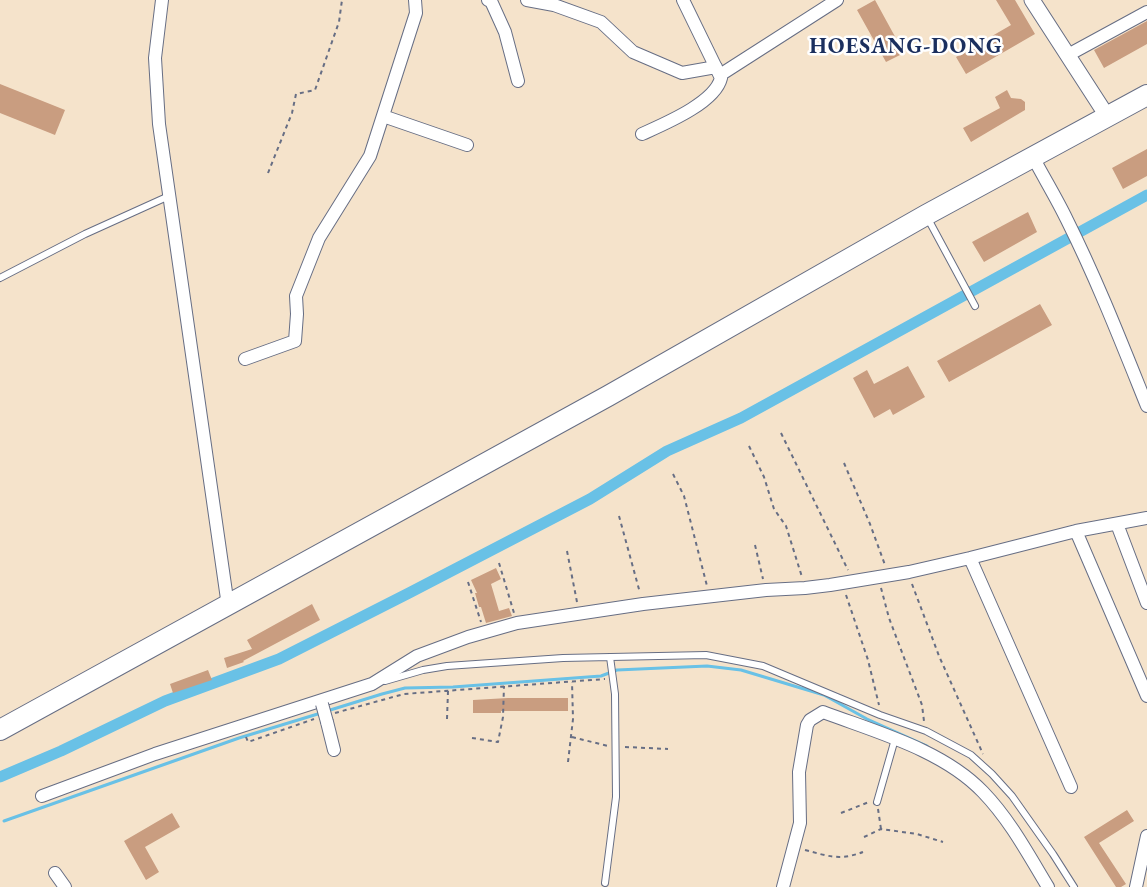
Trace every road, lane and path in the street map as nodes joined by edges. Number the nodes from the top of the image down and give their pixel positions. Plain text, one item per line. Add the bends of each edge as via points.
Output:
1 (162, 0) edge
2 (342, 0) edge
3 (415, 0) edge
4 (491, 0) edge
5 (526, 0) edge
6 (683, 0) edge
7 (837, 0) edge
8 (1032, 0) edge
9 (549, 2) edge
10 (1147, 12) edge
11 (1068, 55) junction
12 (718, 71) junction
13 (518, 81) dead end
14 (1147, 95) edge
15 (383, 116) junction
16 (1106, 116) junction
17 (642, 134) dead end
18 (467, 145) dead end
19 (1032, 157) junction
20 (268, 173) dead end
21 (169, 196) junction
22 (926, 215) junction
23 (0, 278) edge
24 (975, 306) dead end
25 (245, 359) dead end
26 (1147, 406) edge
27 (781, 433) dead end
28 (749, 446) dead end
29 (844, 463) dead end
30 (673, 474) dead end
31 (619, 516) dead end
32 (1147, 518) edge
33 (1117, 524) junction
34 (1076, 531) junction
35 (755, 545) dead end
36 (567, 550) dead end
37 (970, 558) junction
38 (499, 563) dead end
39 (909, 572) junction
40 (883, 576) junction
41 (468, 582) dead end
42 (847, 582) junction
43 (805, 588) junction
44 (766, 590) junction
45 (710, 597) junction
46 (1147, 603) edge
47 (644, 604) junction
48 (228, 606) junction
49 (579, 613) junction
50 (517, 623) junction
51 (484, 632) junction
52 (417, 656) junction
53 (610, 658) junction
54 (423, 670) junction
55 (613, 678) junction
56 (572, 681) junction
57 (372, 684) junction
58 (504, 686) junction
59 (448, 691) junction
60 (1147, 696) edge
61 (323, 712) junction
62 (880, 715) junction
63 (447, 719) dead end
64 (0, 730) edge
65 (926, 731) junction
66 (472, 738) dead end
67 (895, 739) junction
68 (248, 742) dead end
69 (334, 750) dead end
70 (568, 762) dead end
71 (992, 774) junction
72 (1071, 786) dead end
73 (42, 796) dead end
74 (877, 802) junction
75 (841, 813) dead end
76 (881, 829) junction
77 (1147, 836) edge
78 (864, 837) dead end
79 (943, 842) dead end
80 (794, 848) junction
81 (863, 852) dead end
82 (55, 873) dead end
83 (605, 883) dead end
84 (65, 887) edge
85 (783, 887) edge
86 (1048, 887) edge
87 (1074, 887) edge
88 (1136, 887) edge

1 - 21 street via 155,78
2 - 20 path via 339,22 315,90 296,94
3 - 15 street via 416,13
4 - 13 street via 505,32
5 - 9 street
6 - 12 street
7 - 12 street
8 - 11 street
9 - 12 street via 601,22 633,52 682,73
10 - 11 street
11 - 16 street
12 - 17 street via 722,78 720,85 692,110
14 - 16 highway
15 - 18 street
15 - 25 street via 370,156 319,238 296,296 295,342
16 - 19 highway
19 - 22 highway
19 - 26 street via 1067,220
21 - 23 lane
21 - 48 street
22 - 24 lane
22 - 48 highway
27 - 42 path via 846,563
28 - 43 path via 764,477 774,509 786,526
29 - 40 path via 870,524
30 - 45 path via 684,496
31 - 47 path
32 - 33 street
33 - 34 street
33 - 46 street
34 - 37 street
34 - 60 street
35 - 44 path
36 - 49 path
37 - 39 street
37 - 72 street
38 - 50 path
39 - 40 street
39 - 71 path via 939,656
40 - 42 street
40 - 65 path via 890,618 922,705
41 - 51 path
42 - 43 street
42 - 62 path
43 - 44 street
44 - 45 street
45 - 47 street
47 - 49 street
48 - 64 highway
49 - 50 street
50 - 51 street
51 - 52 street
52 - 54 lane
52 - 57 street
53 - 54 lane via 525,660
53 - 55 lane
53 - 62 lane via 706,655 748,662
54 - 57 lane
55 - 56 path
55 - 83 lane via 615,807
56 - 58 path
56 - 70 path via 573,718
57 - 61 street
58 - 59 path
58 - 66 path via 498,742
59 - 61 path via 388,697
59 - 63 path
61 - 68 path
61 - 69 street
61 - 73 street via 155,754
62 - 65 lane
65 - 71 lane via 971,755
67 - 74 lane
67 - 80 street via 823,712 810,720 799,772 801,815
67 - 86 street via 947,763 984,792 1009,823
71 - 87 lane via 1012,796
74 - 75 path
74 - 76 path
76 - 78 path
76 - 79 path
77 - 88 street
80 - 81 path via 832,858
80 - 85 street
82 - 84 street

